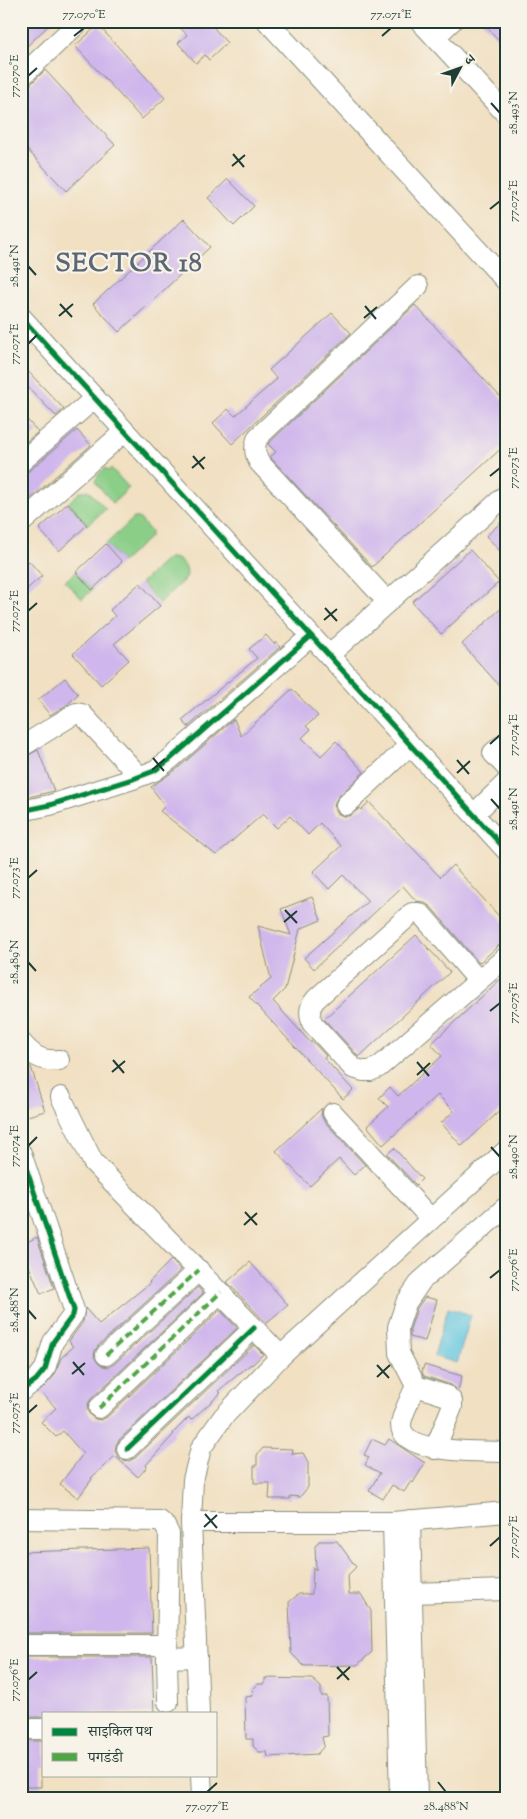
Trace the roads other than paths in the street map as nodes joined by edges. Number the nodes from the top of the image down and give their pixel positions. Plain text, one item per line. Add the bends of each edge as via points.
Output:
1 (80, 21) edge
2 (267, 21) edge
3 (420, 21) edge
4 (452, 21) edge
5 (435, 37) junction
6 (21, 77) edge
7 (506, 114) edge
8 (506, 281) edge
9 (418, 286) dead end
10 (23, 322) edge
11 (94, 398) junction
12 (125, 431) junction
13 (21, 462) edge
14 (506, 495) edge
15 (21, 523) edge
16 (388, 602) junction
17 (311, 636) junction
18 (329, 655) junction
19 (506, 742) edge
20 (410, 745) junction
21 (21, 747) edge
22 (506, 767) edge
23 (139, 776) junction
24 (506, 783) edge
25 (346, 806) dead end
26 (21, 811) edge
27 (474, 814) junction
28 (504, 845) edge
29 (506, 957) edge
30 (478, 980) junction
31 (21, 1042) edge
32 (59, 1060) dead end
33 (61, 1097) dead end
34 (333, 1113) dead end
35 (506, 1151) edge
36 (21, 1153) edge
37 (502, 1217) edge
38 (431, 1219) junction
39 (199, 1270) junction
40 (221, 1292) junction
41 (254, 1328) junction
42 (106, 1355) dead end
43 (281, 1356) junction
44 (416, 1386) junction
45 (21, 1391) edge
46 (99, 1408) dead end
47 (126, 1449) dead end
48 (435, 1449) junction
49 (506, 1452) edge
50 (506, 1512) edge
51 (21, 1520) edge
52 (402, 1521) junction
53 (191, 1522) junction
54 (506, 1590) edge
55 (412, 1593) junction
56 (21, 1645) edge
57 (405, 1647) junction
58 (167, 1651) junction
59 (197, 1657) junction
60 (168, 1702) dead end
61 (199, 1712) edge
62 (21, 1729) edge
63 (42, 1729) edge
64 (408, 1761) junction
65 (201, 1776) edge
66 (202, 1798) edge
67 (400, 1798) edge
68 (417, 1798) edge

1 - 6 street
2 - 8 street
3 - 5 street
4 - 5 street
5 - 7 street
9 - 16 street via 258,437 254,453 258,462
10 - 11 street
11 - 12 street
11 - 13 street
12 - 15 street
12 - 17 street
14 - 16 street
16 - 18 street
17 - 18 street
17 - 23 street via 169,760 154,771
18 - 20 street
19 - 22 street via 493,753
20 - 25 street
20 - 27 street
21 - 23 street via 76,713 82,714
23 - 26 street
24 - 27 street
27 - 28 street
29 - 30 street
30 - 30 street via 370,1071 353,1068 312,1023 309,1013 316,999 412,914 422,915
31 - 32 street via 38,1059
33 - 39 street via 93,1162
34 - 38 street
35 - 38 street
36 - 45 street via 74,1310 53,1342 45,1368
37 - 44 street via 421,1281 406,1303 398,1327 399,1353
38 - 43 street
39 - 40 street
39 - 42 street
40 - 41 street
40 - 46 street
41 - 43 street
41 - 47 street
43 - 53 street via 223,1417 201,1448 193,1480
44 - 48 street via 401,1424 402,1432 409,1439
44 - 48 street via 447,1396 452,1401
48 - 49 street
50 - 52 street
51 - 58 street via 160,1521 169,1534
52 - 53 street
52 - 55 street
52 - 57 street
53 - 59 street
54 - 55 street
55 - 57 street
56 - 58 street
57 - 64 street
58 - 59 street
58 - 60 street
59 - 61 street
62 - 63 street
64 - 67 street
64 - 68 street
65 - 66 street

